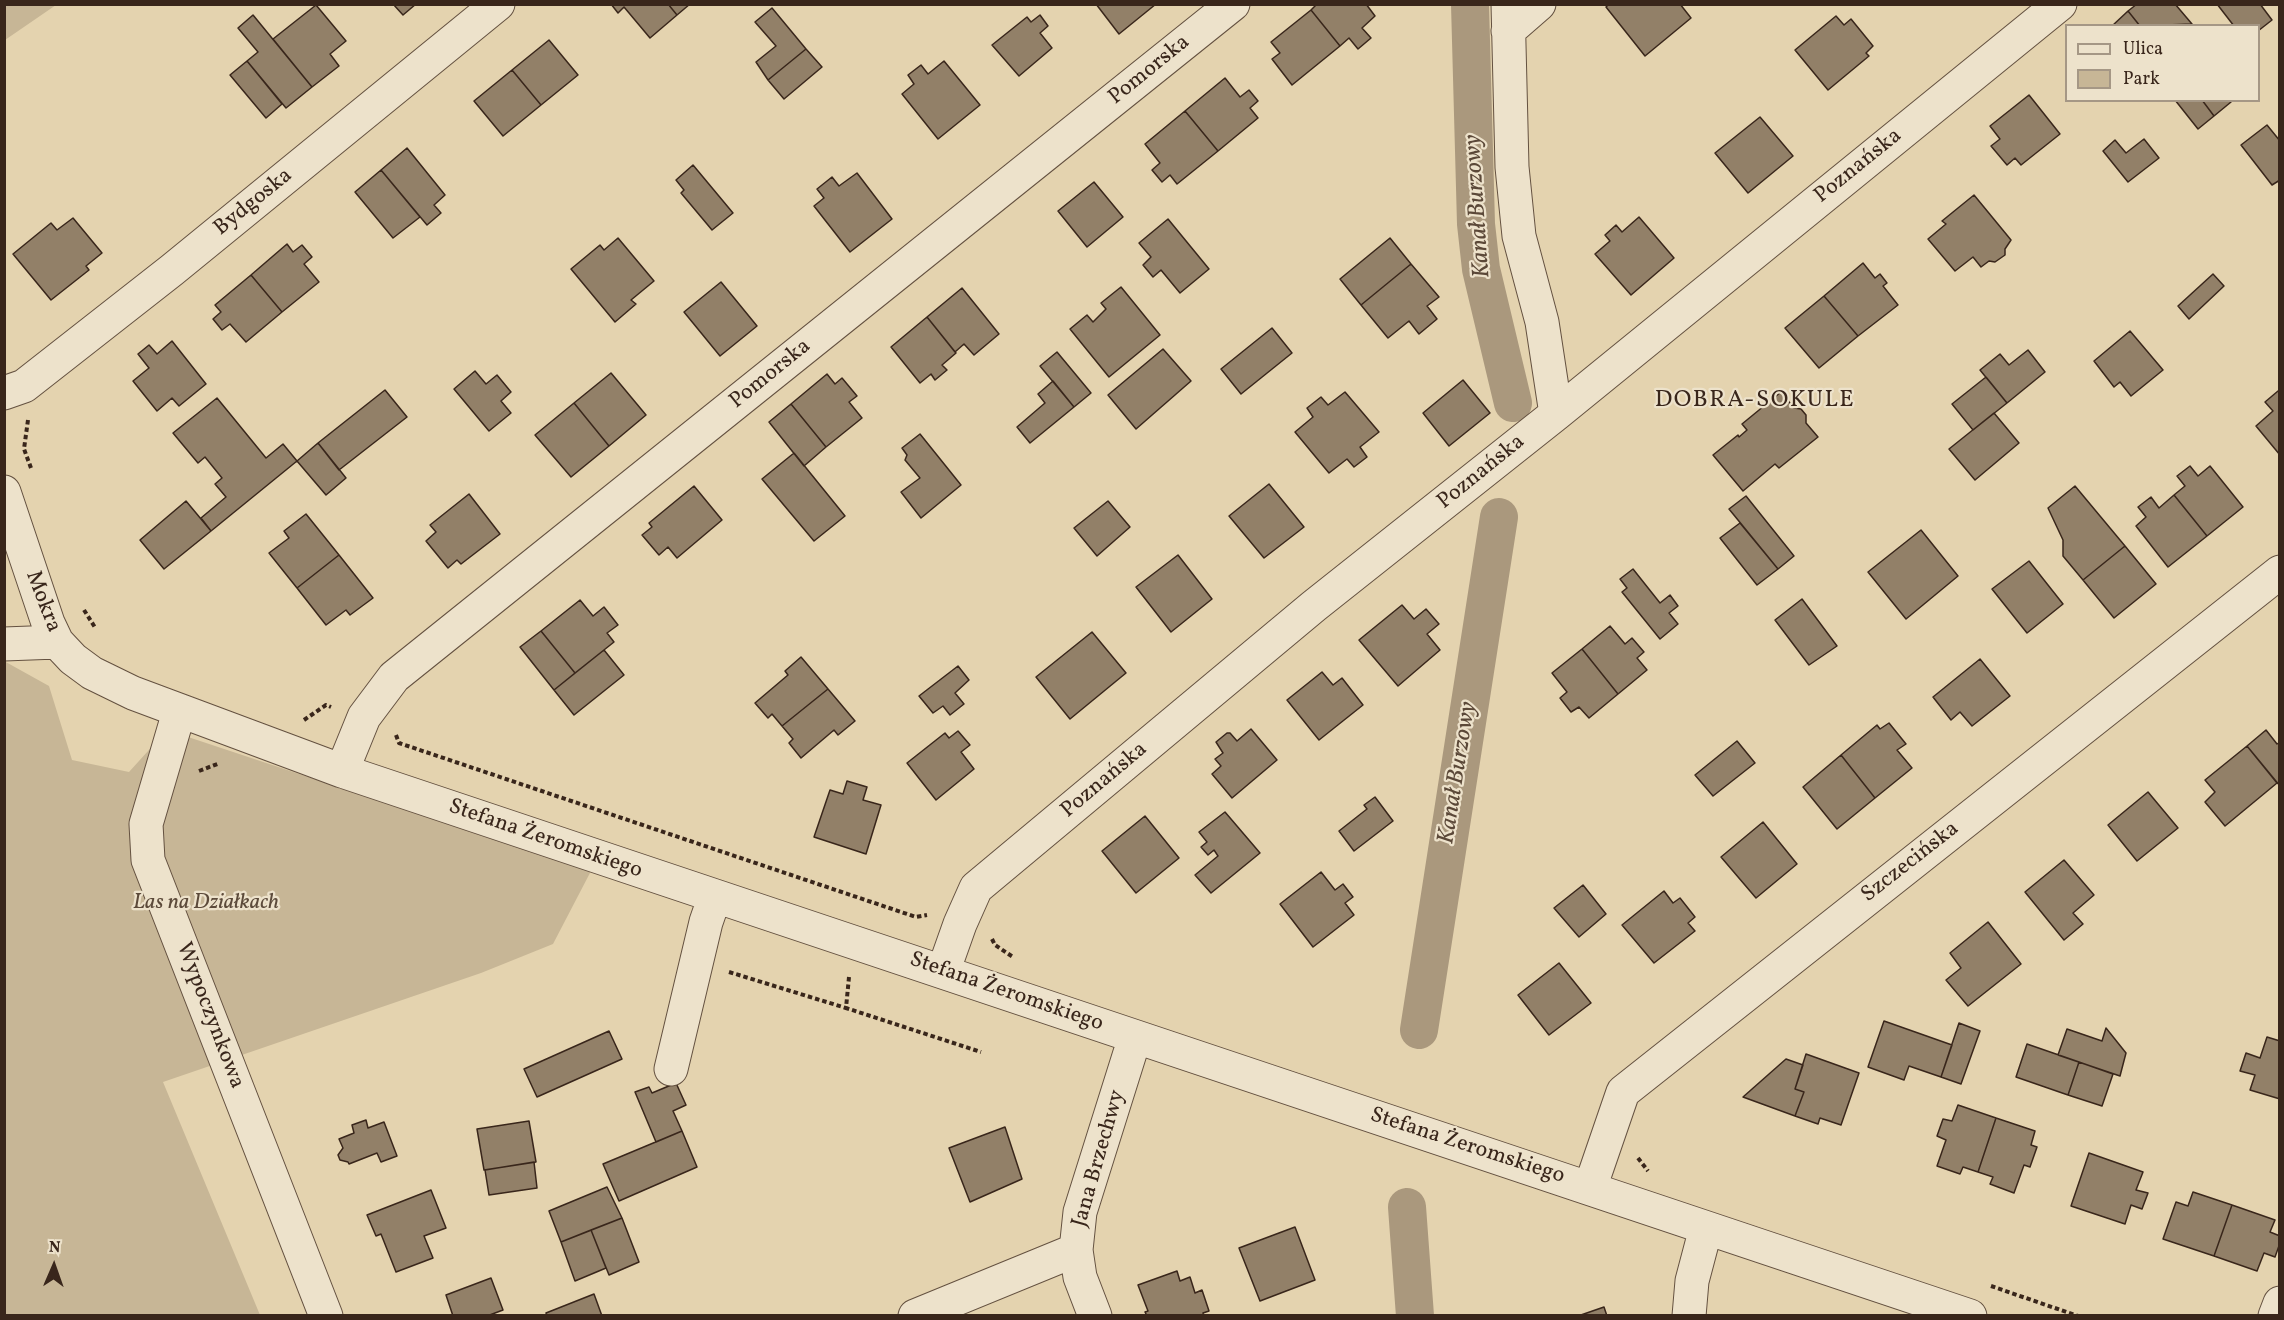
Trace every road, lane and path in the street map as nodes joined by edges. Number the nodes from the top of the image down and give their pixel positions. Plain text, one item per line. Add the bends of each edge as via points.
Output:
1 (498, 4) edge
2 (1233, 4) edge
3 (1539, 4) edge
4 (2060, 4) edge
5 (1508, 18) edge
6 (4, 393) edge
7 (1556, 414) junction
8 (28, 416) dead end
9 (31, 470) dead end
10 (4, 492) edge
11 (2280, 572) edge
12 (83, 609) dead end
13 (102, 635) dead end
14 (57, 642) junction
15 (4, 644) edge
16 (326, 705) dead end
17 (179, 712) junction
18 (303, 720) dead end
19 (393, 728) dead end
20 (342, 771) junction
21 (715, 896) junction
22 (930, 914) dead end
23 (696, 962) junction
24 (850, 969) dead end
25 (943, 972) junction
26 (846, 1008) junction
27 (1135, 1037) junction
28 (981, 1052) dead end
29 (671, 1069) dead end
30 (1590, 1188) junction
31 (1706, 1228) junction
32 (1076, 1250) junction
33 (2280, 1303) edge
34 (326, 1316) edge
35 (915, 1316) edge
36 (1095, 1316) edge
37 (1689, 1316) edge
38 (1970, 1316) edge
39 (2275, 1316) edge

1 - 6 street, Bydgoska via 172,270 24,386
2 - 20 street, Pomorska via 394,677 364,717
3 - 5 street
4 - 7 street, Poznańska
5 - 7 street via 1512,167 1519,236 1542,322
7 - 25 street, Poznańska via 1314,606 976,888
8 - 9 path via 24,449
10 - 14 street, Mokra via 40,604
11 - 30 street, Szczecińska via 1623,1092
12 - 13 path
14 - 15 street
14 - 17 street, Stefana Żeromskiego via 92,673
16 - 18 path
17 - 20 street, Stefana Żeromskiego
17 - 34 street, Wypoczynkowa via 146,824 148,860
19 - 22 path via 399,743 916,917
20 - 21 street, Stefana Żeromskiego
21 - 23 street
21 - 25 street, Stefana Żeromskiego
23 - 26 path
23 - 29 street
24 - 26 path
25 - 27 street, Stefana Żeromskiego
26 - 28 path
27 - 30 street, Stefana Żeromskiego
27 - 32 street, Jana Brzechwy via 1080,1212
30 - 31 street, Stefana Żeromskiego
31 - 37 street via 1692,1281
31 - 38 street, Stefana Żeromskiego
32 - 35 street
32 - 36 street, Jana Brzechwy via 1080,1277
33 - 39 street

